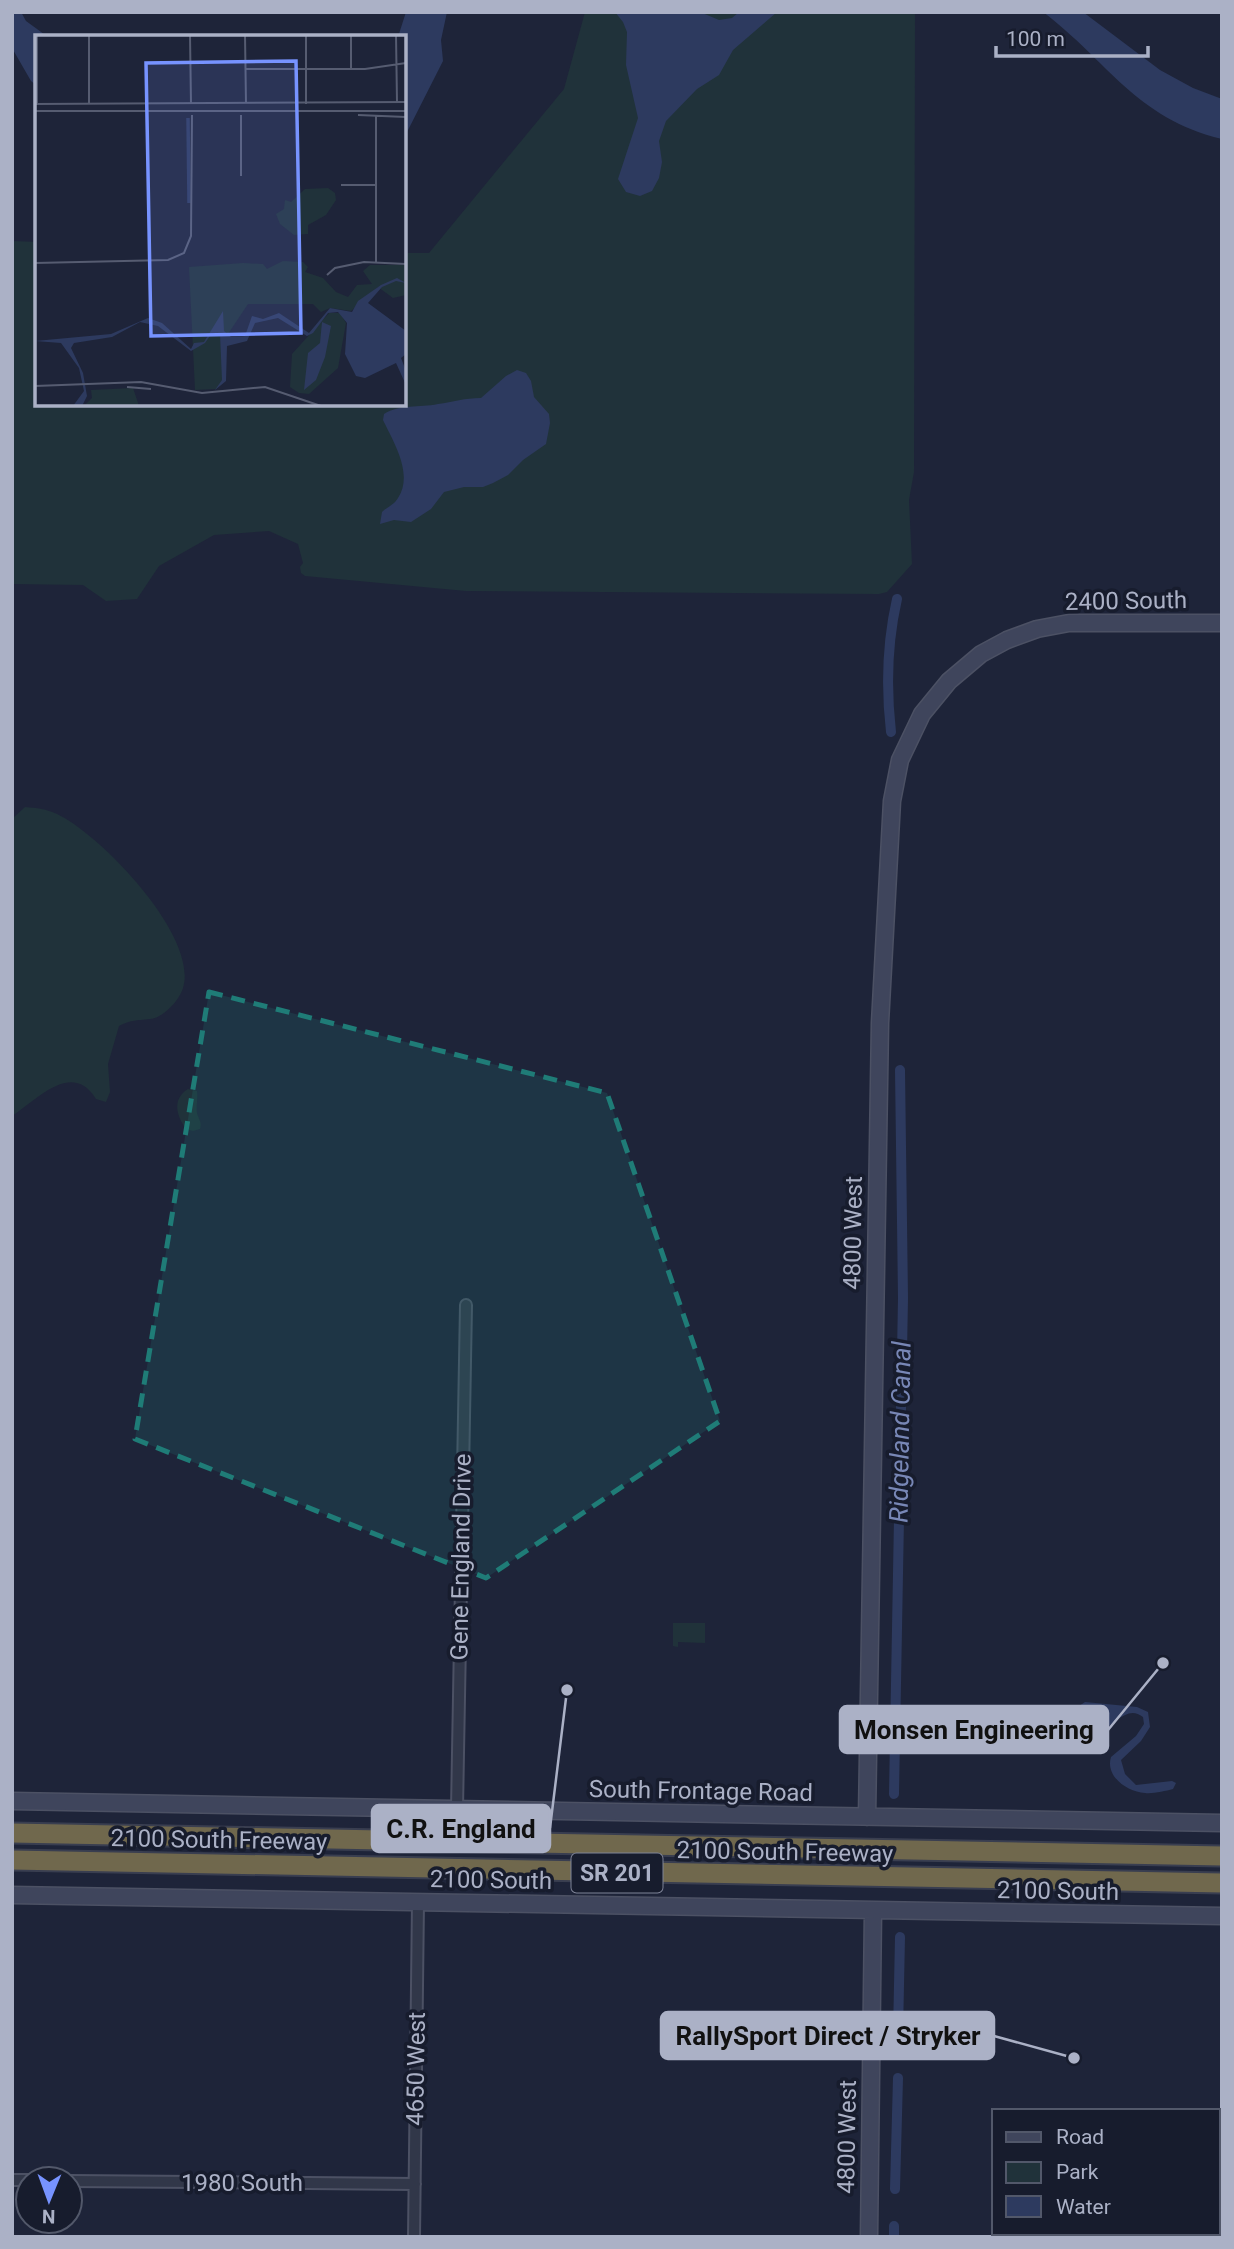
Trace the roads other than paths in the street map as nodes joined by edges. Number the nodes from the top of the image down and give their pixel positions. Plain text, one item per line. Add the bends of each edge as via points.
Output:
1 (1222, 623) edge
2 (959, 671) joint
3 (466, 1305) dead end
4 (12, 1801) edge
5 (457, 1809) junction
6 (866, 1817) junction
7 (1222, 1823) edge
8 (12, 1833) edge
9 (1222, 1856) edge
10 (12, 1860) edge
11 (1222, 1883) edge
12 (12, 1895) edge
13 (418, 1902) junction
14 (873, 1911) junction
15 (1222, 1916) edge
16 (84, 2181) edge
17 (415, 2184) junction
18 (414, 2237) edge
19 (869, 2237) edge

1 - 2 street, 2400 South via 1054,625 1007,640
2 - 6 street, 4800 West via 913,729 900,760 892,801 879,1034
3 - 5 street, Gene England Drive
4 - 5 street, South Frontage Road
5 - 6 street, South Frontage Road
6 - 7 street, South Frontage Road
8 - 9 highway, 2100 South Freeway / SR 201
10 - 11 highway, 2100 South Freeway / SR 201
12 - 13 street, 2100 South
13 - 14 street, 2100 South
13 - 17 street, 4650 West
14 - 15 street, 2100 South
14 - 19 street, 4800 West
16 - 17 street, 1980 South
17 - 18 street, 4650 West

